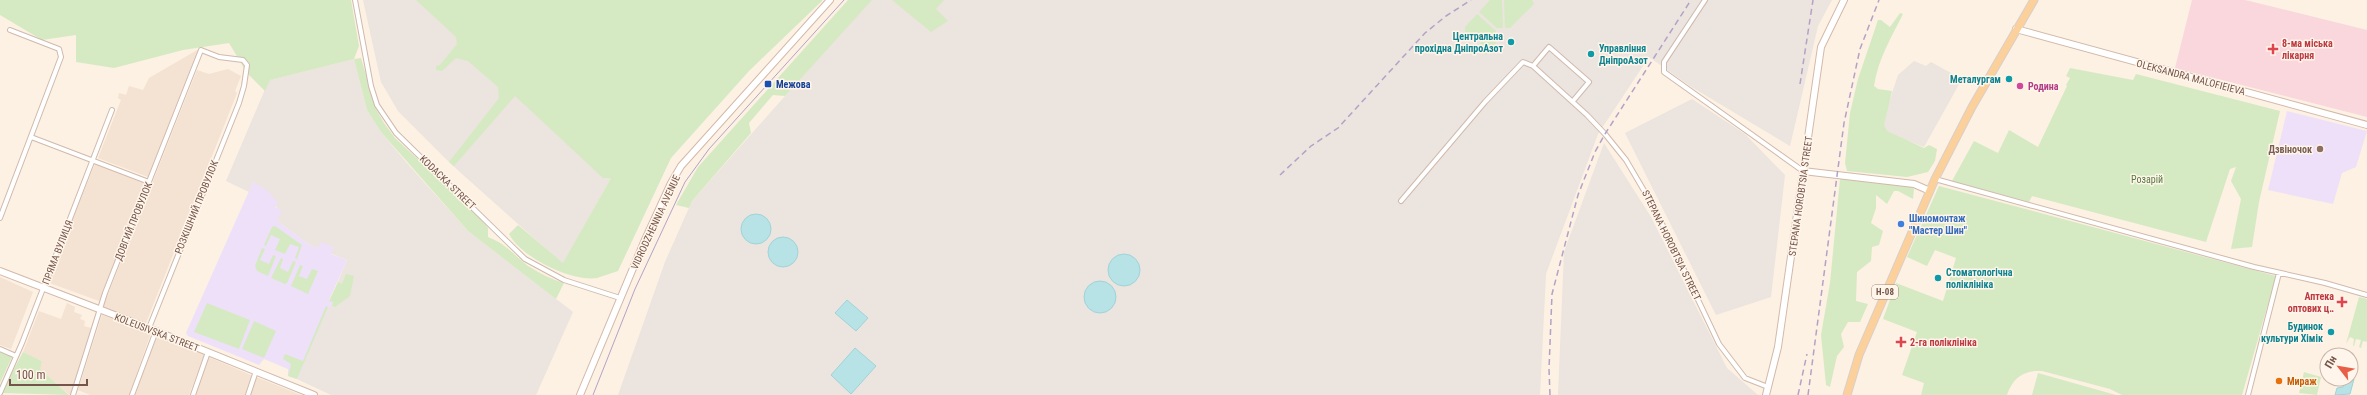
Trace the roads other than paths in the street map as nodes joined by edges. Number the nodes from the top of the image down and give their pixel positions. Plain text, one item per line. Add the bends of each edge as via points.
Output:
1 (355, 0) edge
2 (830, 0) edge
3 (1705, 0) edge
4 (1844, 0) edge
5 (2034, 0) edge
6 (2016, 29) junction
7 (10, 30) dead end
8 (201, 50) joint
9 (1533, 66) junction
10 (1573, 101) junction
11 (112, 110) dead end
12 (2367, 125) edge
13 (32, 137) junction
14 (92, 161) junction
15 (1804, 171) junction
16 (1935, 180) junction
17 (149, 182) junction
18 (1930, 191) junction
19 (1401, 201) dead end
20 (0, 218) edge
21 (0, 271) edge
22 (2279, 273) junction
23 (43, 288) junction
24 (2367, 295) edge
25 (620, 298) junction
26 (99, 310) junction
27 (149, 328) junction
28 (156, 331) junction
29 (0, 349) edge
30 (208, 352) junction
31 (16, 356) junction
32 (256, 371) junction
33 (1768, 387) junction
34 (0, 394) edge
35 (73, 395) edge
36 (132, 395) edge
37 (193, 395) edge
38 (248, 395) edge
39 (314, 395) edge
40 (580, 395) edge
41 (1766, 395) edge
42 (1847, 395) edge
43 (2248, 395) edge

1 - 25 street, KODACKA STREET via 371,86 377,105 396,133 525,259 564,280
2 - 25 street, VIDRODZHENNIA AVENUE via 681,166
3 - 15 street via 1664,62 1664,72
4 - 15 street, STEPANA HOROBTSIA STREET via 1821,47
5 - 6 main road, Н-08
6 - 12 street, OLEKSANDRA MALOFIEIEVA
6 - 16 main road, Н-08
7 - 13 street via 59,49 61,57
8 - 17 street, ДОВГИЙ ПРОВУЛОК
8 - 27 street, РОЗКІШНИЙ ПРОВУЛОК via 243,60 247,65 244,86
9 - 10 street, STEPANA HOROBTSIA STREET
9 - 10 street via 1549,47 1589,82
9 - 19 street via 1523,62
10 - 33 street, STEPANA HOROBTSIA STREET via 1605,134 1639,179 1719,344 1746,378
11 - 14 street, ПРЯМА ВУЛИЦЯ
13 - 14 street
13 - 20 street
14 - 17 street
14 - 23 street, ПРЯМА ВУЛИЦЯ
15 - 18 street via 1914,184
15 - 33 street, STEPANA HOROBTSIA STREET via 1778,347
16 - 18 main road, Н-08
16 - 22 street
17 - 26 street, ДОВГИЙ ПРОВУЛОК
18 - 42 main road, Н-08 via 1859,355
21 - 23 street, KOLEUSIVSKA STREET
22 - 24 street
22 - 43 street
23 - 26 street, KOLEUSIVSKA STREET
23 - 31 street, ПРЯМА ВУЛИЦЯ
25 - 40 street, VIDRODZHENNIA AVENUE
26 - 27 street, KOLEUSIVSKA STREET
26 - 35 street, ДОВГИЙ ПРОВУЛОК
27 - 28 street, KOLEUSIVSKA STREET
28 - 30 street, KOLEUSIVSKA STREET
28 - 36 street
29 - 31 street
30 - 32 street, KOLEUSIVSKA STREET
30 - 37 street
31 - 34 street, ПРЯМА ВУЛИЦЯ
32 - 38 street
32 - 39 street, KOLEUSIVSKA STREET
33 - 41 street, STEPANA HOROBTSIA STREET

